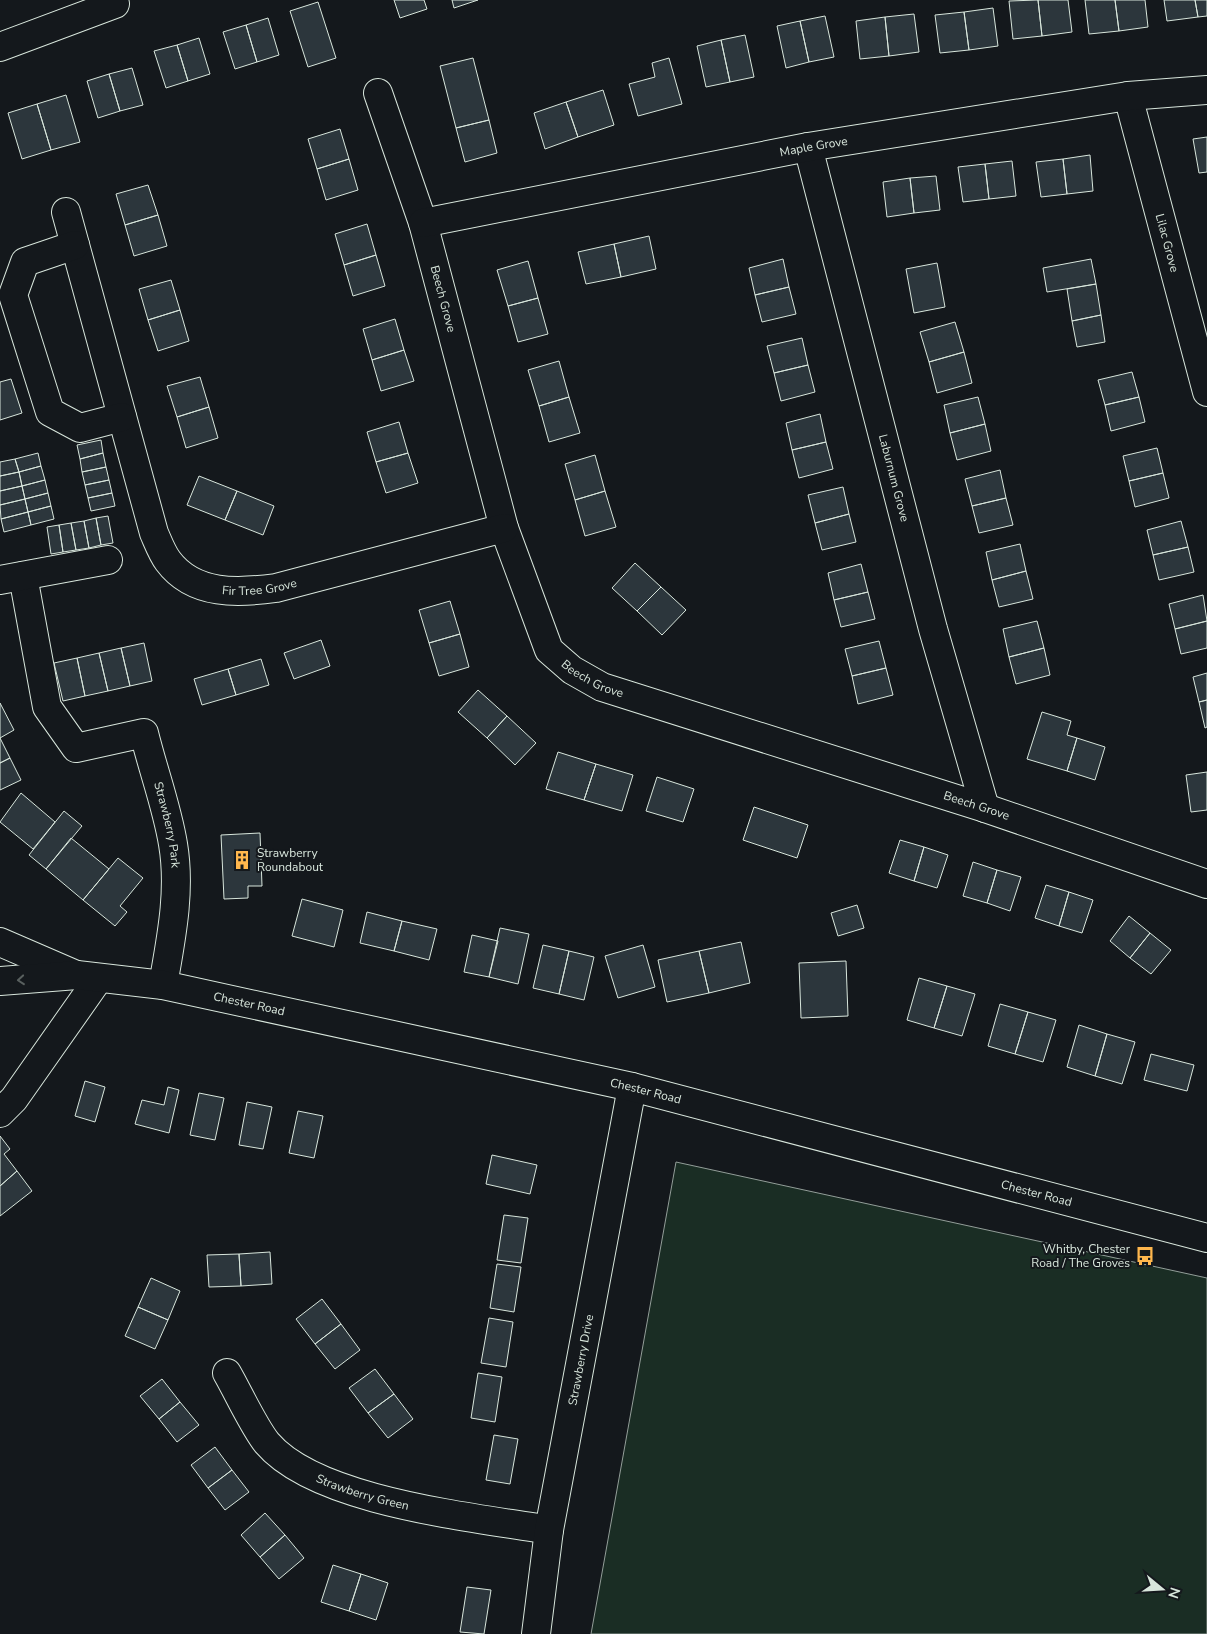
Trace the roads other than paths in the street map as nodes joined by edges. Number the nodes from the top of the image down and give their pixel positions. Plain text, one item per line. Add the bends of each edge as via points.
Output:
1 (119, 1) edge
2 (0, 47) edge
3 (1207, 90) edge
4 (378, 93) dead end
5 (1128, 96) junction
6 (808, 147) junction
7 (66, 212) dead end
8 (423, 223) junction
9 (75, 245) junction
10 (1207, 392) edge
11 (122, 417) junction
12 (504, 528) junction
13 (108, 560) dead end
14 (12, 578) edge
15 (984, 808) junction
16 (1201, 883) edge
17 (0, 942) edge
18 (88, 976) junction
19 (0, 982) edge
20 (163, 985) junction
21 (632, 1087) junction
22 (0, 1113) edge
23 (1207, 1238) edge
24 (228, 1373) dead end
25 (549, 1530) junction
26 (536, 1634) edge

1 - 2 street
3 - 5 street, Maple Grove
4 - 8 street, Beech Grove
5 - 6 street, Maple Grove
5 - 10 street, Lilac Grove
6 - 8 street, Maple Grove
6 - 15 street, Laburnum Grove via 933,629
7 - 9 street, Fir Tree Grove
8 - 12 street, Beech Grove
9 - 11 street, Fir Tree Grove
9 - 11 street via 26,262 13,295 50,412 80,428
11 - 12 street, Fir Tree Grove via 154,533 168,561 187,578 211,589 238,593 276,588
12 - 15 street, Beech Grove via 548,650 572,670 602,687
13 - 14 street
14 - 20 street, Strawberry Park via 47,707 76,748 144,733 173,845 173,928
15 - 16 street, Beech Grove
17 - 18 street, Chester Road
18 -> 19 street, Chester Road
18 - 20 street, Chester Road
18 - 22 street via 14,1099
20 - 21 street, Chester Road
21 - 23 street, Chester Road
21 - 25 street, Strawberry Drive
24 - 25 street, Strawberry Green via 267,1442 296,1467 345,1490 393,1503
25 - 26 street, Strawberry Drive

